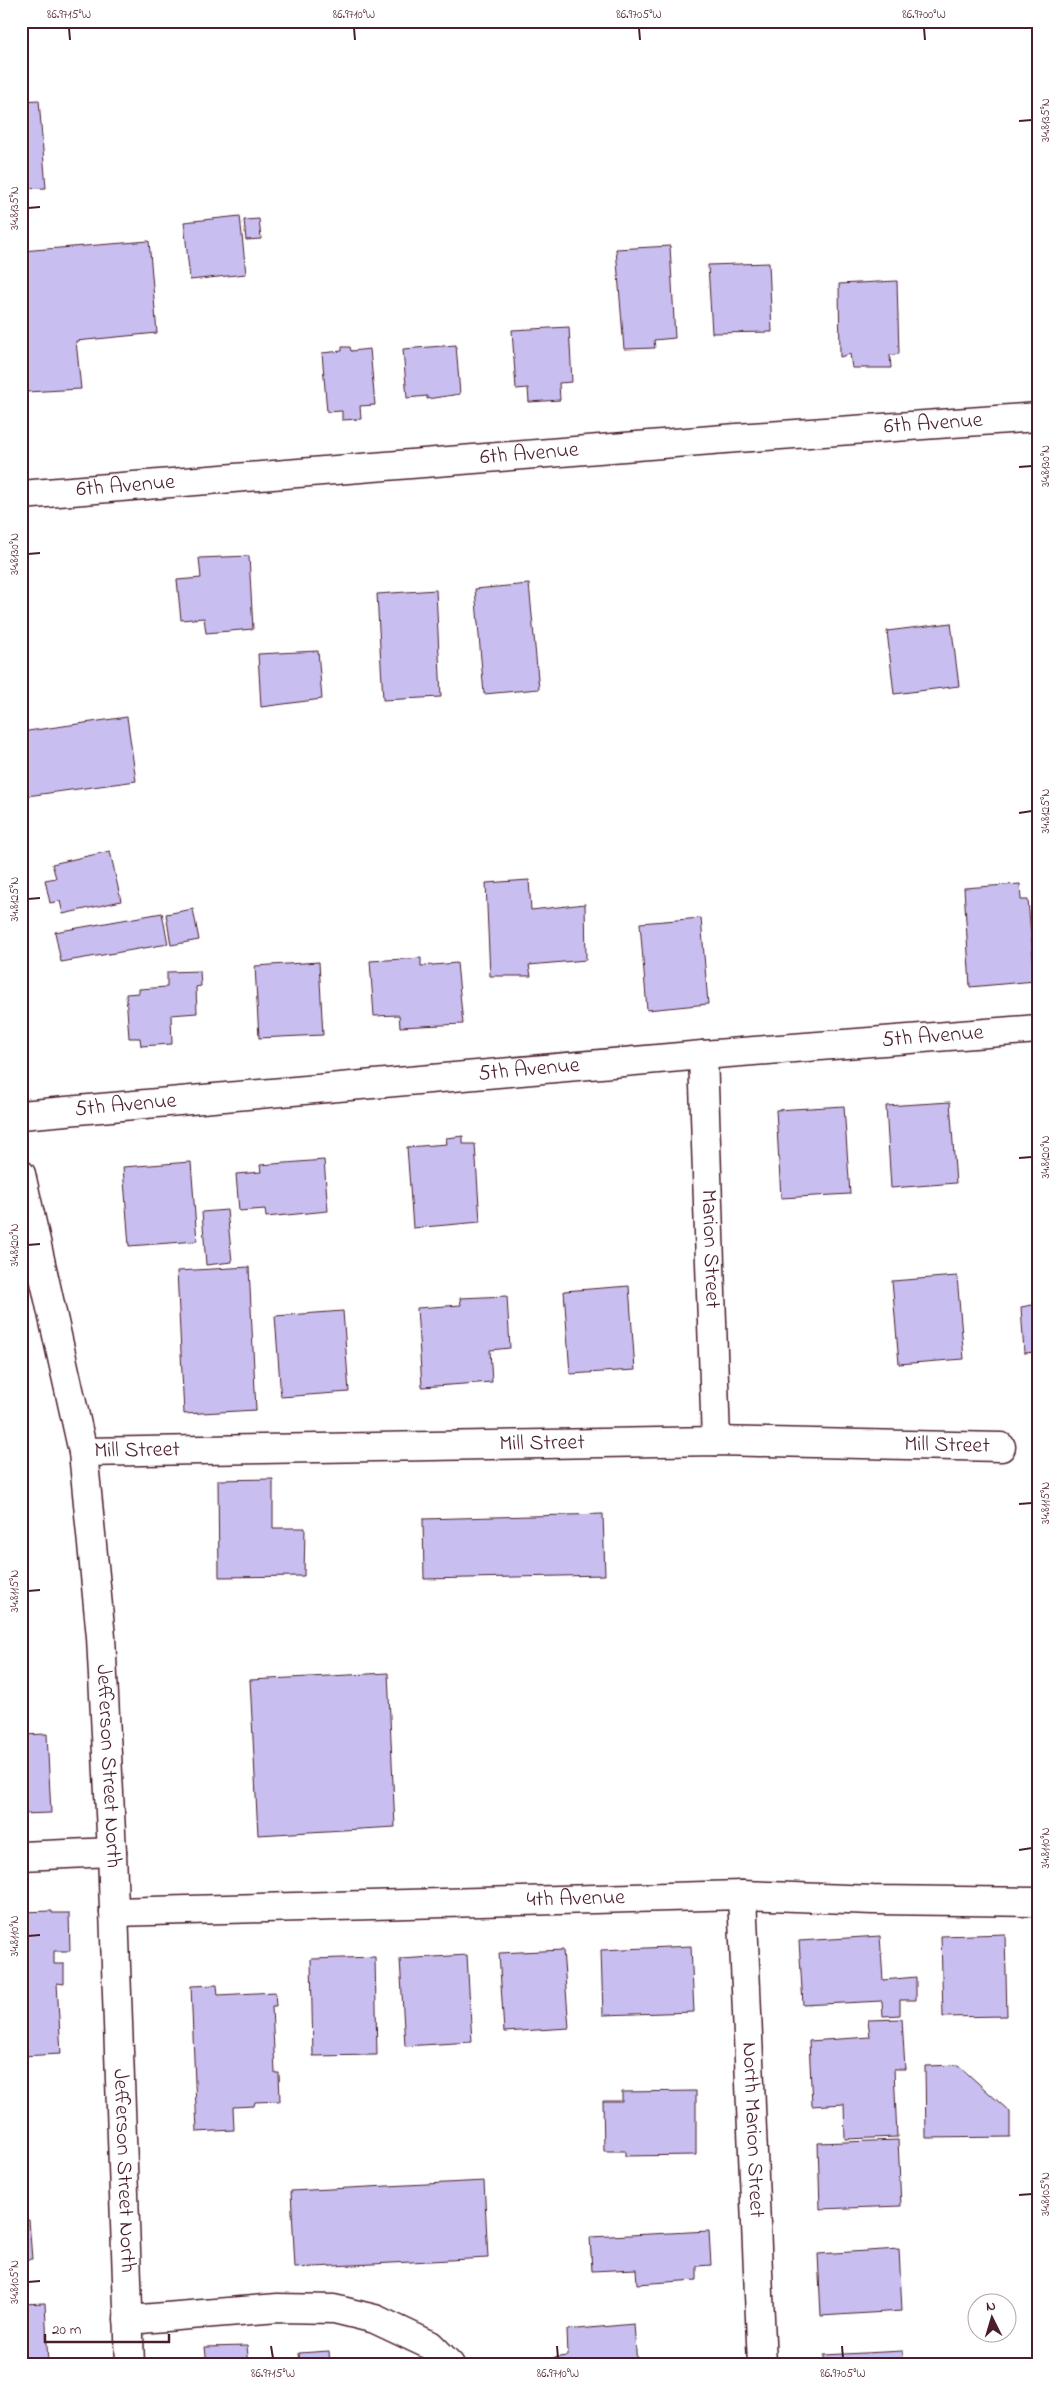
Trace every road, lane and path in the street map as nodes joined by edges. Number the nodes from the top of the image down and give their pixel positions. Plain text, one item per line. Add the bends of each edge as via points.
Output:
1 (1038, 417) edge
2 (21, 495) edge
3 (1038, 1029) edge
4 (703, 1055) junction
5 (21, 1115) edge
6 (21, 1174) edge
7 (716, 1441) junction
8 (1001, 1447) dead end
9 (82, 1452) junction
10 (112, 1852) junction
11 (21, 1856) edge
12 (742, 1895) junction
13 (1038, 1902) edge
14 (114, 1912) junction
15 (128, 2320) junction
16 (130, 2365) edge
17 (450, 2365) edge
18 (762, 2365) edge

1 - 2 street, 6th Avenue
3 - 4 street, 5th Avenue
4 - 5 street, 5th Avenue
4 - 7 street, Marion Street
6 - 9 street, Jefferson Street North
7 - 8 street, Mill Street
7 - 9 street, Mill Street
9 - 10 street, Jefferson Street North via 101,1637
10 - 11 street
10 - 14 street, Jefferson Street North
12 - 13 street, 4th Avenue
12 - 14 street, 4th Avenue
12 - 18 street, North Marion Street
14 - 15 street, Jefferson Street North
15 - 16 street, Jefferson Street North
15 - 17 street via 278,2308 334,2309 375,2319 430,2345

